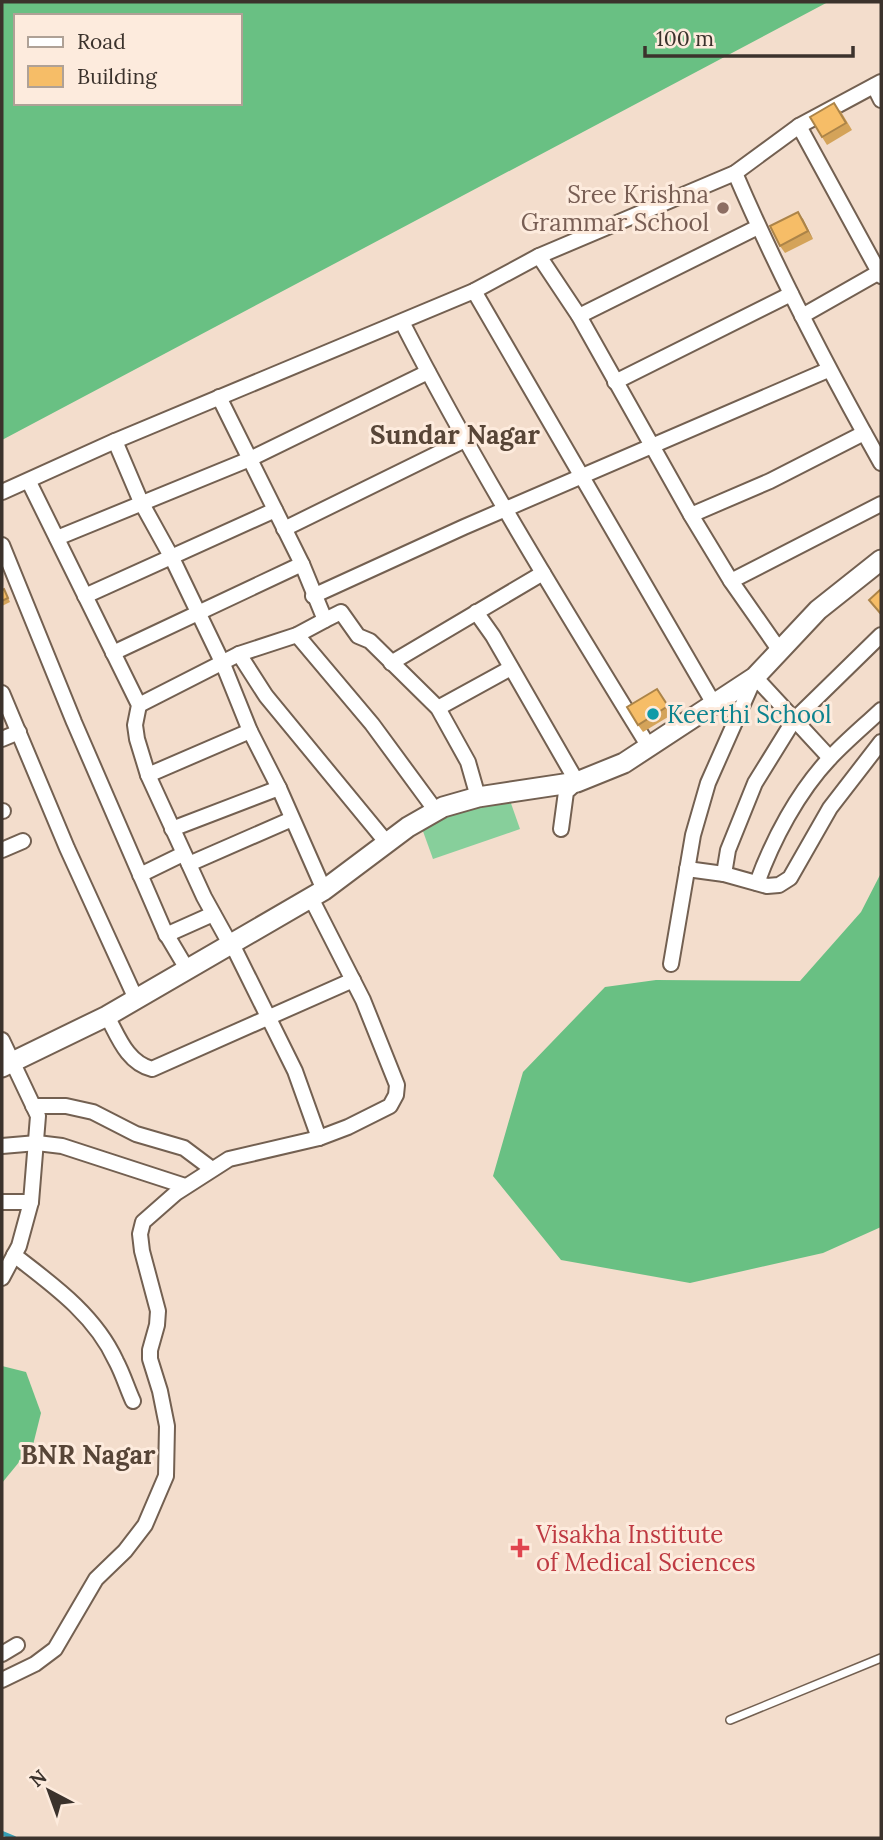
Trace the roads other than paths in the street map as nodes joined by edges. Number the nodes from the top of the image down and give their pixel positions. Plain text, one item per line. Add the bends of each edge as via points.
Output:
1 (878, 84) edge
2 (881, 100) edge
3 (799, 126) junction
4 (735, 173) junction
5 (758, 227) junction
6 (539, 256) junction
7 (881, 273) edge
8 (474, 292) junction
9 (791, 294) junction
10 (579, 316) junction
11 (802, 316) junction
12 (402, 322) junction
13 (828, 370) junction
14 (428, 372) junction
15 (615, 382) junction
16 (219, 397) junction
17 (864, 433) junction
18 (465, 440) junction
19 (115, 441) junction
20 (651, 448) junction
21 (250, 459) junction
22 (881, 463) edge
23 (580, 476) junction
24 (29, 482) junction
25 (2, 492) edge
26 (141, 502) junction
27 (881, 504) edge
28 (506, 509) junction
29 (275, 510) junction
30 (691, 515) junction
31 (285, 529) junction
32 (57, 538) junction
33 (2, 545) edge
34 (172, 558) junction
35 (881, 560) edge
36 (302, 564) junction
37 (542, 573) junction
38 (731, 581) junction
39 (85, 596) junction
40 (313, 596) junction
41 (198, 611) junction
42 (475, 612) junction
43 (325, 620) junction
44 (297, 635) junction
45 (881, 635) edge
46 (780, 651) junction
47 (113, 653) junction
48 (239, 654) junction
49 (391, 663) junction
50 (223, 664) junction
51 (512, 668) junction
52 (755, 677) junction
53 (2, 692) edge
54 (714, 704) junction
55 (139, 705) junction
56 (438, 708) junction
57 (881, 710) edge
58 (794, 720) junction
59 (250, 731) junction
60 (19, 732) junction
61 (2, 739) edge
62 (881, 742) edge
63 (649, 747) junction
64 (830, 758) junction
65 (148, 775) junction
66 (577, 782) junction
67 (279, 788) junction
68 (478, 797) junction
69 (436, 811) junction
70 (292, 819) junction
71 (172, 829) junction
72 (561, 829) dead end
73 (23, 841) dead end
74 (387, 843) junction
75 (2, 850) edge
76 (186, 859) junction
77 (687, 869) junction
78 (724, 874) junction
79 (141, 875) junction
80 (757, 883) junction
81 (317, 894) junction
82 (213, 914) junction
83 (166, 935) junction
84 (231, 944) junction
85 (671, 964) dead end
86 (187, 970) junction
87 (353, 980) junction
88 (136, 999) junction
89 (107, 1016) junction
90 (269, 1017) junction
91 (2, 1040) edge
92 (7, 1064) edge
93 (33, 1106) junction
94 (319, 1138) junction
95 (37, 1143) junction
96 (2, 1146) edge
97 (212, 1169) junction
98 (185, 1186) junction
99 (2, 1202) edge
100 (31, 1202) junction
101 (14, 1255) junction
102 (2, 1278) edge
103 (133, 1402) dead end
104 (17, 1645) dead end
105 (2, 1654) edge
106 (881, 1658) edge
107 (2, 1680) edge
108 (730, 1720) dead end

1 - 2 street
1 - 3 street
3 - 4 street
3 - 7 street
4 - 5 street
4 - 6 street
5 - 9 street
5 - 10 street
6 - 8 street
6 - 10 street
7 - 11 street
8 - 12 street
8 - 23 street
9 - 11 street
9 - 15 street
10 - 15 street
11 - 13 street
12 - 14 street
12 - 16 street
13 - 17 street
13 - 20 street
14 - 18 street
14 - 21 street
15 - 20 street
16 - 19 street
16 - 21 street
17 - 22 street
17 - 30 street
18 - 28 street
18 - 31 street
19 - 24 street
19 - 26 street
20 - 23 street
20 - 30 street
21 - 26 street
21 - 29 street
23 - 28 street
23 - 54 street
24 - 25 street
24 - 32 street
26 - 32 street
26 - 34 street
27 - 38 street
28 - 37 street
28 - 40 street
29 - 31 street
29 - 34 street
30 - 38 street
31 - 36 street
32 - 39 street
33 - 79 street
34 - 39 street
34 - 41 street
35 - 46 street via 818,610
36 - 40 street
36 - 41 street
37 - 42 street
37 - 63 street
38 - 46 street
39 - 47 street
40 - 43 street
41 - 47 street
41 - 50 street
42 - 49 street
42 - 51 street
43 - 44 street
43 - 49 street via 341,612 358,636 370,641
44 - 48 street
44 - 69 street via 372,724
45 - 58 street
46 - 52 street
47 - 55 street
48 - 50 street
48 - 74 street via 266,696
49 - 56 street
50 - 55 street
50 - 59 street
51 - 56 street
51 - 66 street
52 - 54 street
52 - 58 street
52 - 77 street via 708,783
53 - 60 street
54 - 63 street
55 - 65 street via 136,739
56 - 68 street via 468,762
57 - 64 street
58 - 64 street
58 - 78 street via 755,783 728,850
59 - 65 street
59 - 67 street
60 - 61 street
60 - 88 street
62 - 80 street via 830,808 790,878 779,885
63 - 66 street
64 - 80 street via 786,821
65 - 71 street
66 - 68 street
66 - 72 street via 566,792
67 - 70 street
67 - 71 street
68 - 69 street
69 - 74 street
70 - 76 street
70 - 81 street
71 - 76 street
73 - 75 street
74 - 81 street
76 - 79 street
76 - 82 street
77 - 78 street
77 - 85 street
78 - 80 street
79 - 83 street
81 - 84 street
81 - 87 street
82 - 83 street
82 - 84 street
83 - 86 street
84 - 86 street
84 - 90 street
86 - 88 street
87 - 90 street
87 - 94 street via 397,1085 396,1096 390,1106
88 - 89 street
89 - 90 street via 133,1059 152,1069
89 - 92 street
90 - 94 street
91 - 92 street
92 - 93 street
93 - 95 street via 38,1116
93 - 97 street via 93,1112 148,1139 184,1148
94 - 97 street via 229,1159
95 - 96 street
95 - 98 street via 62,1146
95 - 100 street
97 - 98 street
98 - 107 street via 153,1211 140,1228 158,1311 150,1350 167,1426 163,1483 145,1525 96,1579 55,1649
99 - 100 street
100 - 101 street
101 - 102 street
101 - 103 street via 82,1312 116,1360
104 - 105 street
106 - 108 lane

